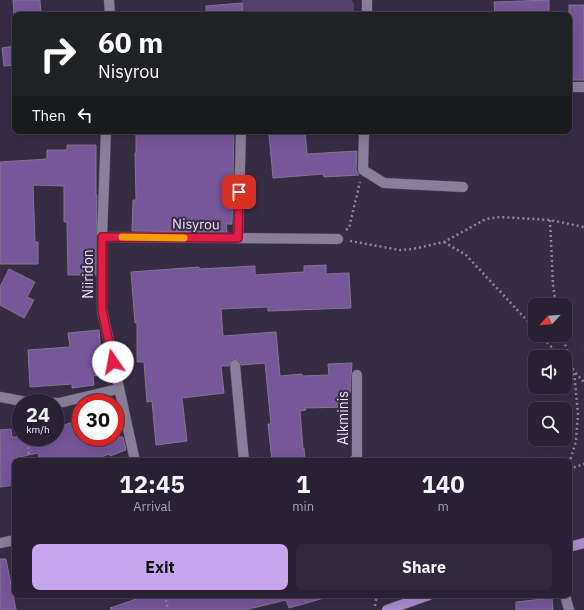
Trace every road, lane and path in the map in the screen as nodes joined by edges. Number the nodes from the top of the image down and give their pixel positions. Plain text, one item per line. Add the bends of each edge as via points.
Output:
1 (109, 0) edge
2 (367, 0) edge
3 (110, 12) edge
4 (367, 12) edge
5 (572, 87) edge
6 (584, 87) edge
7 (106, 134) edge
8 (240, 134) edge
9 (364, 134) edge
10 (363, 170) junction
11 (463, 187) dead end
12 (550, 220) junction
13 (584, 227) edge
14 (102, 237) junction
15 (238, 238) junction
16 (338, 239) junction
17 (444, 242) junction
18 (555, 298) edge
19 (528, 321) edge
20 (547, 342) edge
21 (564, 342) edge
22 (554, 350) edge
23 (235, 365) dead end
24 (574, 372) junction
25 (357, 375) dead end
26 (584, 382) edge
27 (118, 388) junction
28 (0, 397) edge
29 (28, 446) edge
30 (29, 458) edge
31 (133, 458) edge
32 (244, 458) edge
33 (356, 458) edge
34 (571, 458) edge
35 (584, 464) edge
36 (572, 468) edge
37 (12, 541) edge
38 (0, 543) edge
39 (584, 543) edge
40 (572, 546) edge
41 (166, 598) edge
42 (376, 598) edge
43 (421, 598) edge
44 (566, 598) edge
45 (168, 610) edge
46 (374, 610) edge
47 (387, 610) edge
48 (568, 610) edge

1 - 3 street
2 - 4 street
5 - 6 street
7 - 14 street, Niiridon
8 - 15 street
9 - 10 street
10 - 11 street via 384,184
10 - 16 path via 349,228
12 - 13 path
12 - 17 path via 486,220
12 - 18 path
14 - 15 street, Nisyrou
14 - 27 street, Niiridon via 102,310
15 - 16 street, Nisyrou
16 - 17 path via 400,250
17 - 19 path via 466,255
20 - 22 path
21 - 24 path
23 - 32 street
24 - 26 path
24 - 34 path via 578,413 576,441
25 - 33 street, Alkminis
27 - 28 street via 59,403 27,402
27 - 31 street, Niiridon
29 - 30 path
35 - 36 path
37 - 38 street
39 - 40 main road
41 - 45 path
42 - 46 path
43 - 47 main road
44 - 48 street

